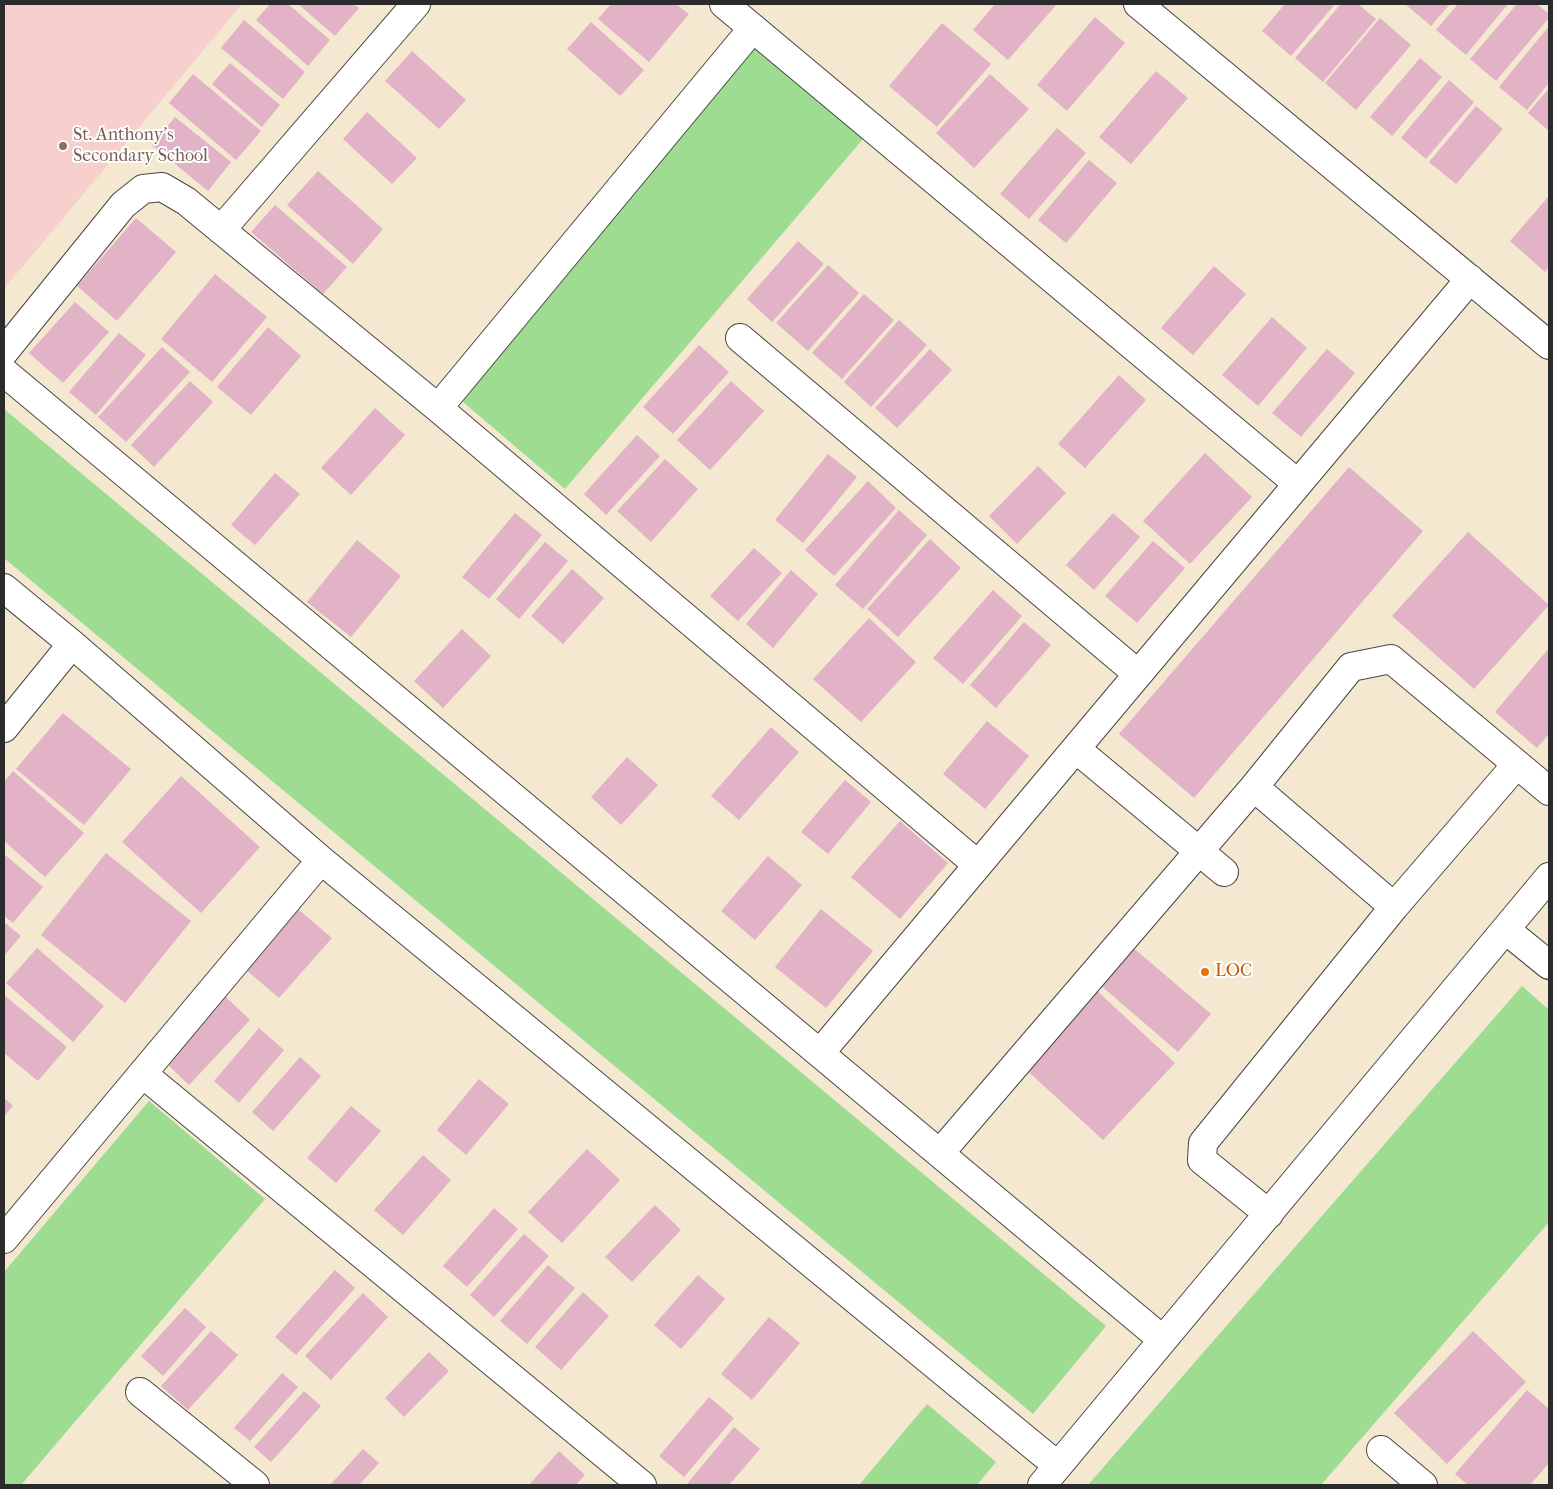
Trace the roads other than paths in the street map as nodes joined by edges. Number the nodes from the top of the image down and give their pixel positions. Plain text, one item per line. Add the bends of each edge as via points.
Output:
1 (416, 4) edge
2 (724, 4) edge
3 (1138, 4) edge
4 (753, 28) junction
5 (221, 230) junction
6 (1470, 279) junction
7 (740, 338) dead end
8 (1549, 345) edge
9 (4, 352) edge
10 (4, 372) edge
11 (438, 408) junction
12 (1298, 484) junction
13 (4, 588) edge
14 (72, 644) junction
15 (1138, 674) junction
16 (4, 728) edge
17 (1076, 749) junction
18 (1517, 764) junction
19 (1254, 787) junction
20 (1549, 791) edge
21 (1199, 851) junction
22 (321, 860) junction
23 (978, 865) junction
24 (1224, 872) dead end
25 (1549, 877) edge
26 (1394, 907) junction
27 (1506, 930) junction
28 (1549, 965) edge
29 (820, 1053) junction
30 (143, 1074) junction
31 (940, 1153) junction
32 (1269, 1214) junction
33 (4, 1239) edge
34 (1163, 1340) junction
35 (140, 1392) dead end
36 (1381, 1450) dead end
37 (1050, 1476) edge
38 (254, 1485) edge
39 (642, 1485) edge
40 (1424, 1485) edge

1 - 5 street
2 - 4 street
3 - 6 street
4 - 11 street
4 - 12 street
5 - 9 street via 186,201 162,187 143,189 123,205
5 - 11 street
6 - 8 street
6 - 12 street
7 - 15 street
10 - 29 street
11 - 23 street
12 - 15 street
13 - 14 street
14 - 16 street
14 - 22 street
15 - 17 street
17 - 21 street
17 - 23 street
18 - 19 street via 1391,659 1351,667
18 - 20 street
18 - 26 street
19 - 21 street
19 - 26 street
21 - 24 street
21 - 31 street
22 - 30 street
22 - 37 street
23 - 29 street
25 - 27 street
26 - 32 street via 1203,1143 1202,1160
27 - 28 street
27 - 32 street
29 - 31 street
30 - 33 street
30 - 39 street
31 - 34 street
32 - 34 street
34 - 37 street
35 - 38 street
36 - 40 street

